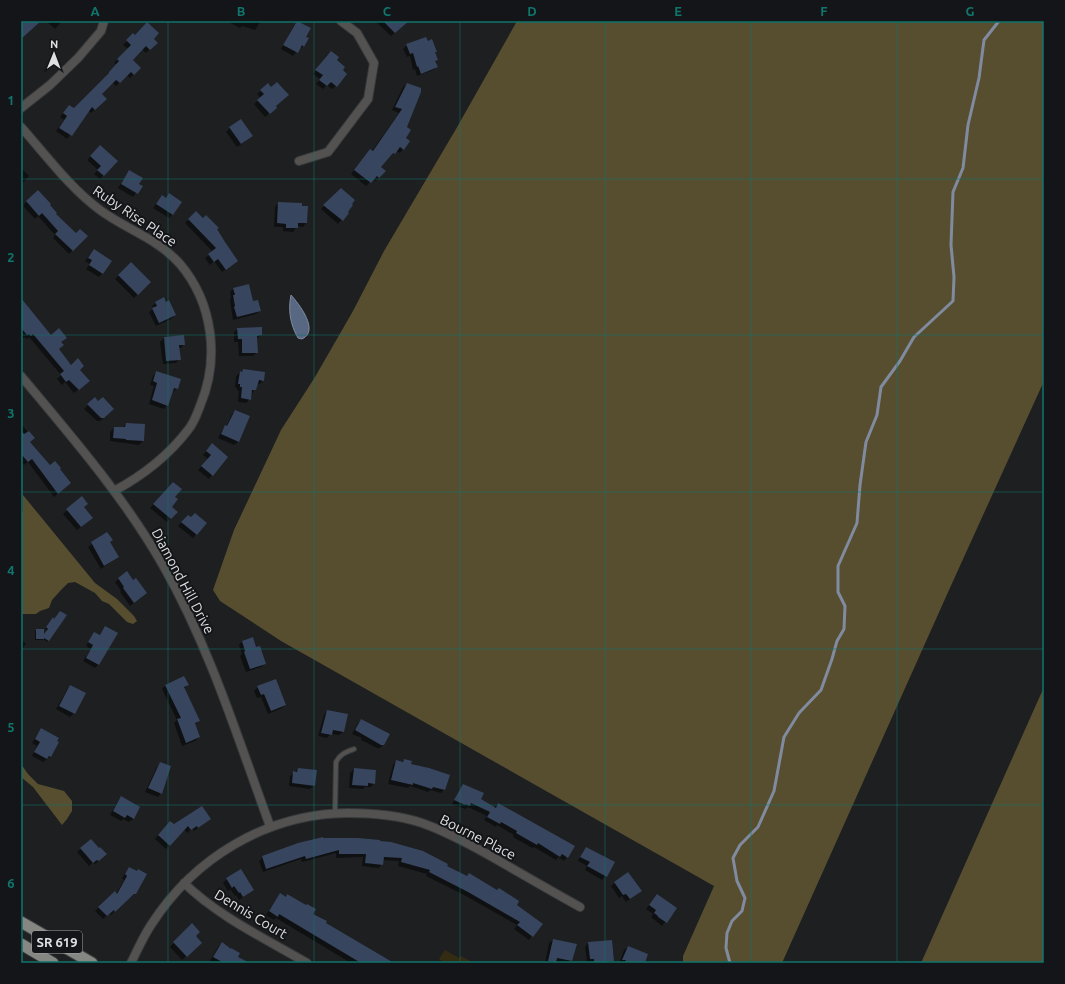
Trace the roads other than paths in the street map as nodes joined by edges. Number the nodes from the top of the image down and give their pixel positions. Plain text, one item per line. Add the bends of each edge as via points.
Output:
1 (104, 21) edge
2 (341, 21) edge
3 (21, 108) edge
4 (21, 127) edge
5 (299, 161) dead end
6 (21, 376) edge
7 (114, 492) junction
8 (354, 749) dead end
9 (335, 813) junction
10 (270, 826) junction
11 (184, 883) junction
12 (580, 907) dead end
13 (21, 922) edge
14 (21, 944) edge
15 (53, 963) edge
16 (92, 963) edge
17 (131, 963) edge
18 (307, 963) edge

1 - 3 street via 101,31 78,58
2 - 5 street via 357,33 374,63 368,99 328,152
4 - 7 street, Ruby Rise Place via 82,195 115,221 167,251 188,275 205,311 210,329 211,365 204,399 189,430 149,469
6 - 7 street, Diamond Hill Drive via 79,445
7 - 10 street, Diamond Hill Drive via 156,553 188,611 205,649
8 - 9 lane via 343,754 336,762
9 - 10 street, Bourne Place via 293,819
9 - 12 street, Bourne Place via 387,815 448,833
10 - 11 street, Bourne Place via 223,851
11 - 17 street, Bourne Place via 150,926
11 - 18 street, Dennis Court via 214,909
13 - 16 main road, SR 619
14 - 15 main road, SR 619

